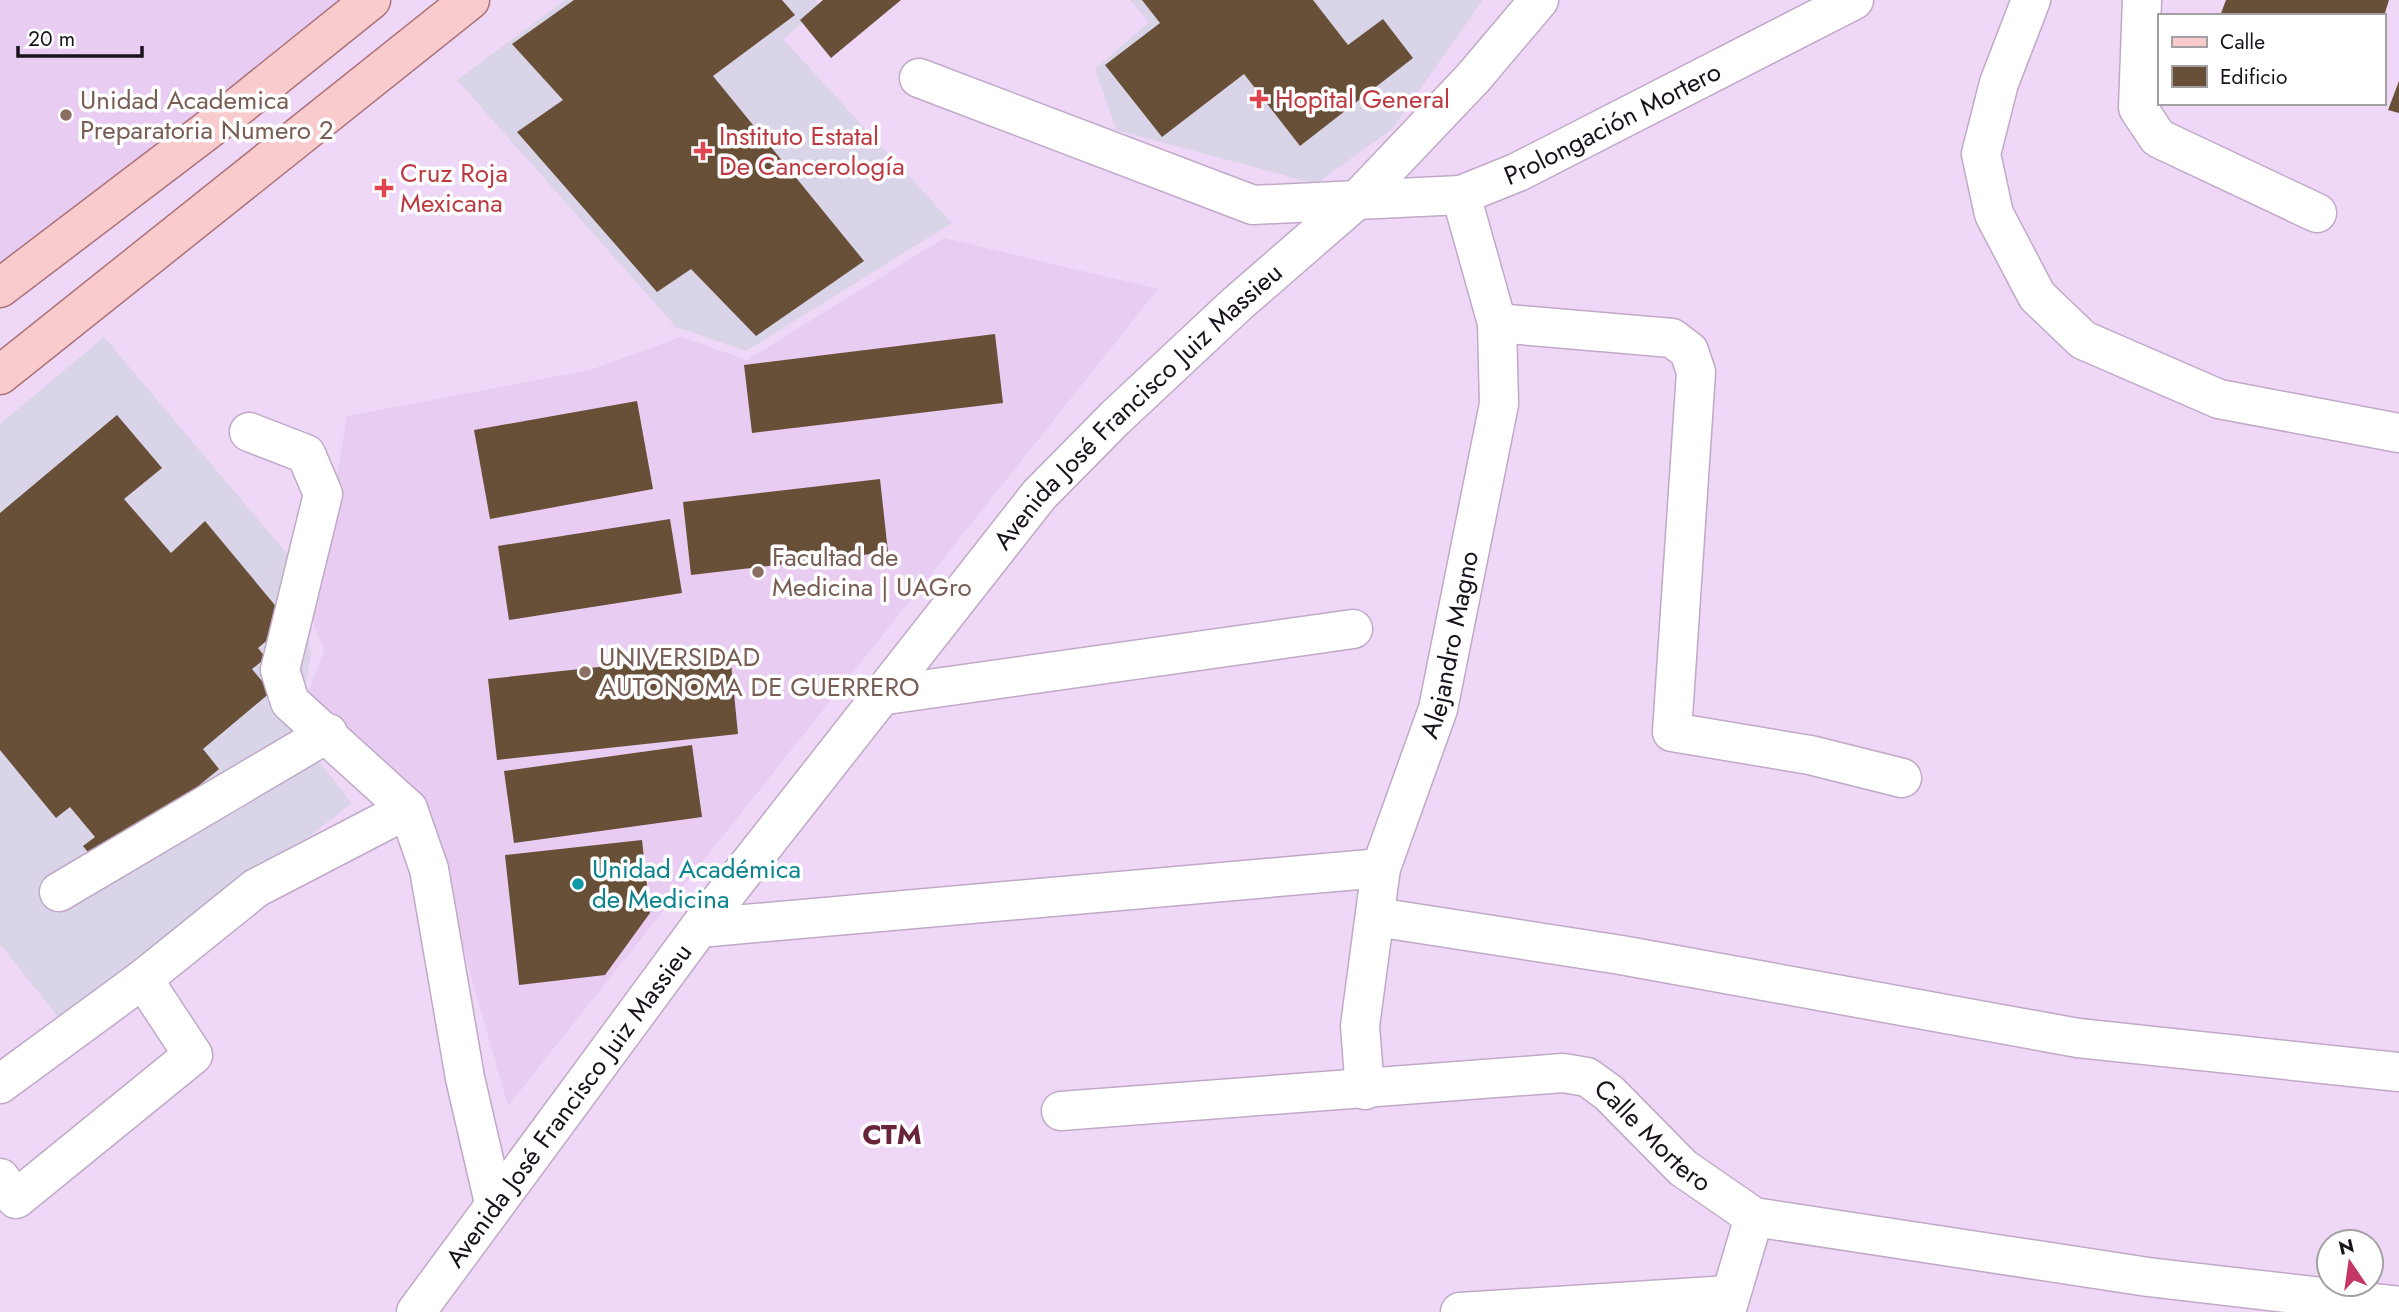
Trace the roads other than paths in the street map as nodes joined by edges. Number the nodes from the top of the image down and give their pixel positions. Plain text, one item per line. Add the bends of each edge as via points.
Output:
1 (371, 0) edge
2 (470, 0) edge
3 (1539, 0) edge
4 (1854, 0) edge
5 (2031, 0) edge
6 (2142, 0) edge
7 (919, 78) dead end
8 (234, 110) junction
9 (276, 154) junction
10 (1461, 195) junction
11 (1359, 198) junction
12 (2317, 213) dead end
13 (0, 288) edge
14 (1497, 323) junction
15 (0, 375) edge
16 (249, 432) dead end
17 (2399, 433) edge
18 (1353, 629) dead end
19 (879, 696) junction
20 (328, 733) junction
21 (1902, 778) dead end
22 (408, 809) junction
23 (1381, 868) junction
24 (59, 891) dead end
25 (1376, 918) junction
26 (699, 928) junction
27 (143, 979) junction
28 (2399, 1072) edge
29 (0, 1084) edge
30 (1365, 1090) junction
31 (1061, 1111) dead end
32 (0, 1178) edge
33 (494, 1203) junction
34 (1754, 1217) junction
35 (1728, 1304) edge
36 (2399, 1306) edge
37 (416, 1312) edge
38 (1460, 1312) edge

1 - 8 main road
2 - 9 main road
3 - 11 street, Avenida José Francisco Juiz Massieu via 1473,78
4 - 10 street, Prolongación Mortero via 1518,172
5 - 17 street via 1999,83 1981,154 1994,214 2037,296 2083,340 2219,399
6 - 12 street via 2138,108 2158,138
7 - 11 street, Prolongación Mortero via 1253,205
8 - 9 main road
8 - 13 main road
9 - 15 main road
10 - 11 street, Prolongación Mortero
10 - 14 street, Alejandro Magno
11 - 19 street, Avenida José Francisco Juiz Massieu via 1238,303 1039,495
14 - 21 street via 1672,338 1689,351 1696,372 1672,732 1810,755
14 - 23 street, Alejandro Magno via 1499,404 1438,709
16 - 20 street via 306,454 323,494 280,670 290,702
18 - 19 street
19 - 26 street, Avenida José Francisco Juiz Massieu
20 - 22 street
20 - 24 street
22 - 27 street via 256,888
22 - 33 street via 429,869 465,1078
23 - 25 street, Alejandro Magno
23 - 26 street
25 - 28 street via 1621,956 2078,1038
25 - 30 street, Alejandro Magno via 1360,1026
26 - 33 street, Avenida José Francisco Juiz Massieu
27 - 29 street
27 - 32 street via 193,1055 16,1199
30 - 31 street, Calle Mortero
30 - 34 street, Calle Mortero via 1563,1073 1587,1077 1609,1093 1683,1168
33 - 37 street, Avenida José Francisco Juiz Massieu
34 - 35 street
34 - 36 street via 2148,1277
35 - 38 street

